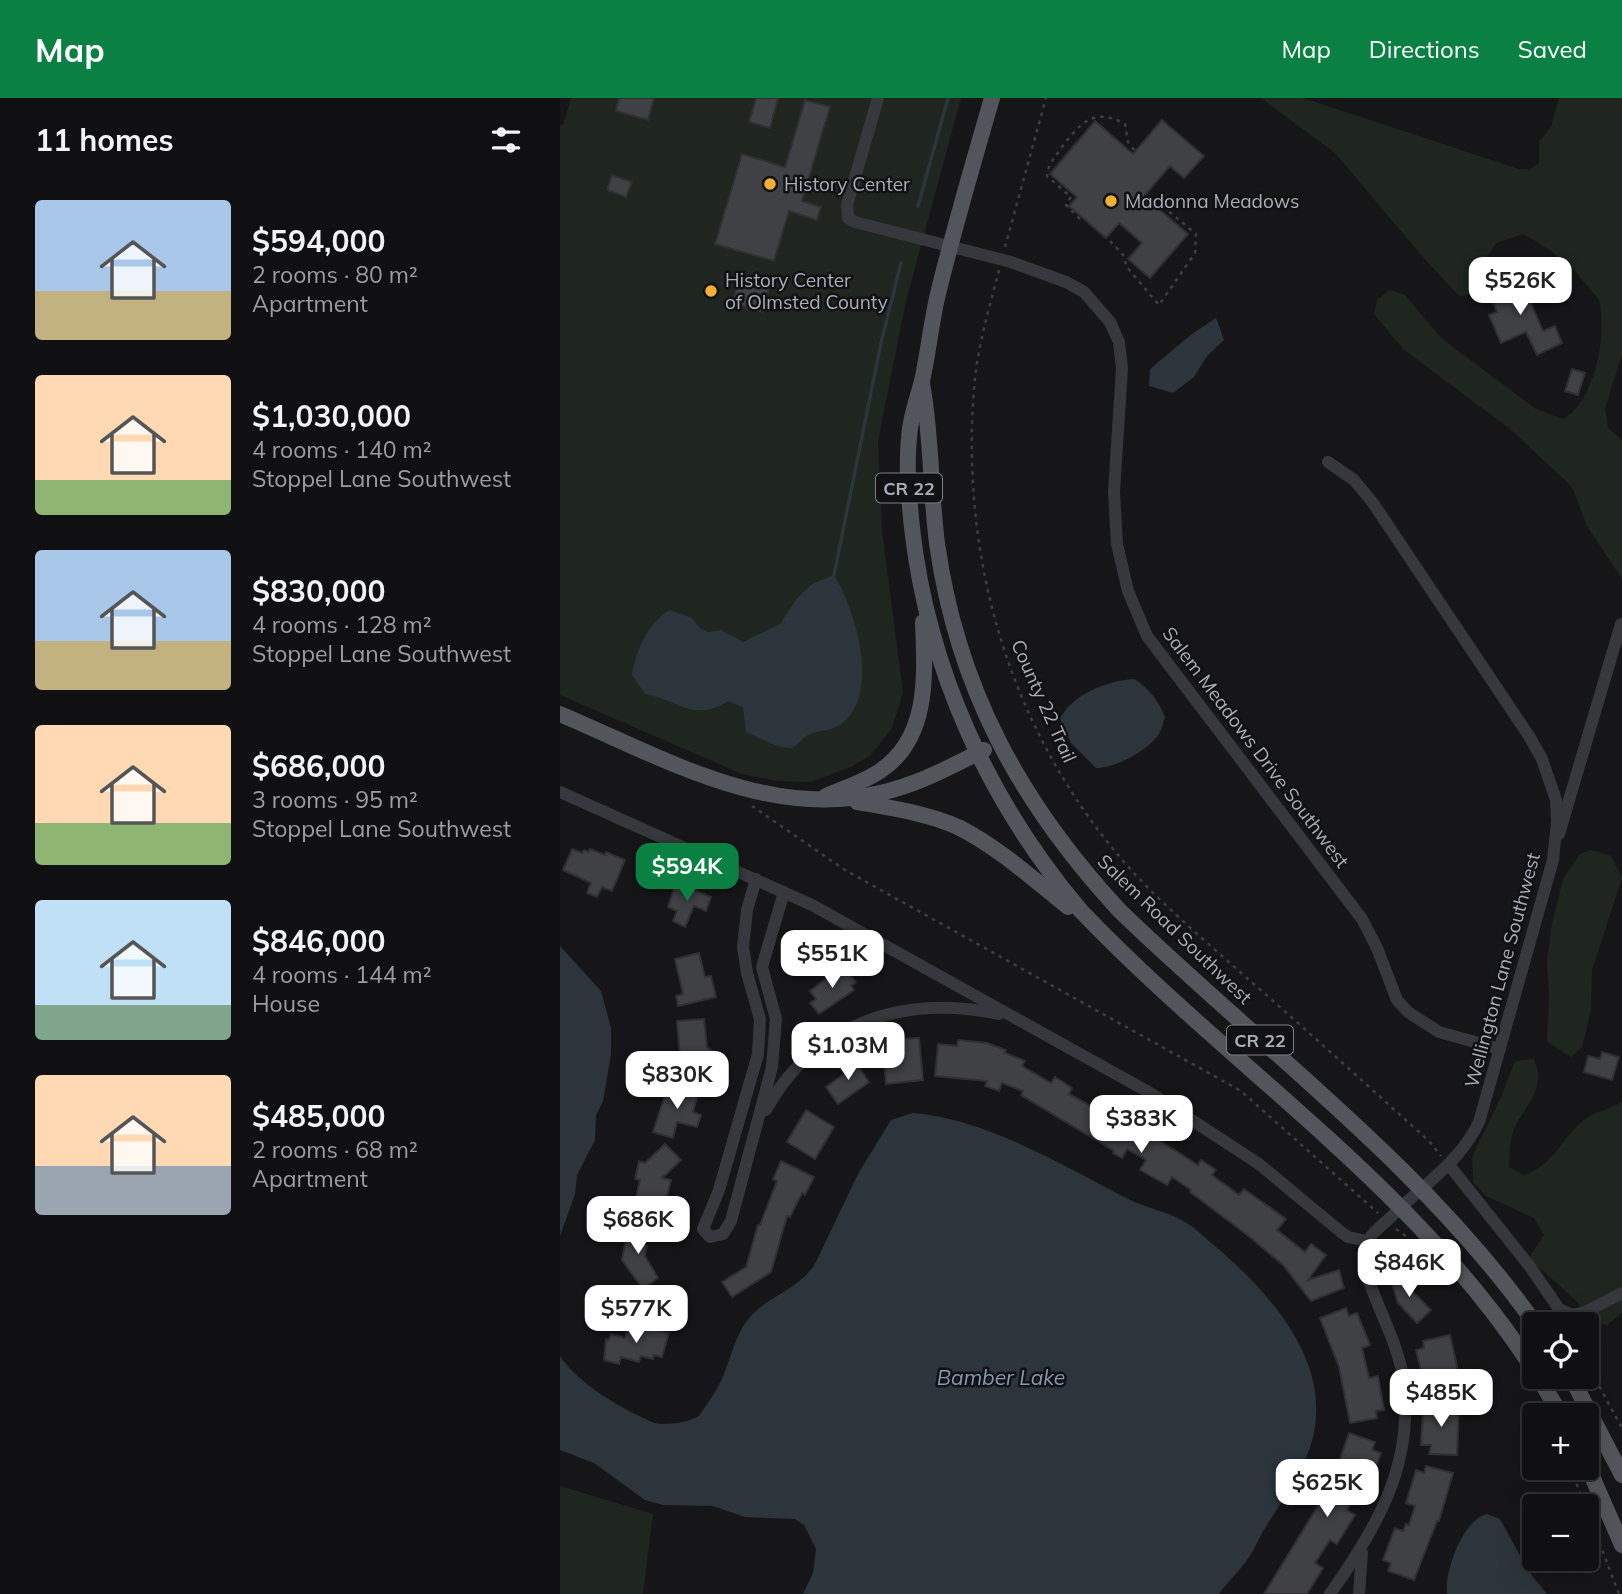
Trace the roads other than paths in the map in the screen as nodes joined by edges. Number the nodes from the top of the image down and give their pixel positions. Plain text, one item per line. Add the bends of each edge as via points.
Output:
1 (878, 98) edge
2 (992, 98) edge
3 (951, 246) junction
4 (922, 382) junction
5 (1328, 462) dead end
6 (921, 595) junction
7 (1621, 624) edge
8 (560, 714) edge
9 (999, 743) junction
10 (977, 754) junction
11 (560, 792) edge
12 (841, 800) junction
13 (816, 801) junction
14 (1556, 841) junction
15 (756, 879) junction
16 (784, 892) junction
17 (1103, 934) junction
18 (1009, 1016) junction
19 (1500, 1049) junction
20 (756, 1129) junction
21 (1449, 1165) junction
22 (1411, 1197) junction
23 (1367, 1241) junction
24 (1622, 1293) edge
25 (1526, 1312) edge
26 (1522, 1354) edge
27 (1577, 1389) edge
28 (1622, 1475) edge
29 (1594, 1480) edge
30 (1622, 1545) edge
31 (1364, 1546) junction
32 (1330, 1594) edge
33 (1359, 1594) edge

1 - 3 street, Salem Meadows Drive Southwest via 847,205 848,218
2 - 3 main road, CR 22
3 - 4 main road, CR 22 via 931,323
3 - 19 street, Salem Meadows Drive Southwest via 1056,278 1084,292 1110,322 1119,342 1122,368 1114,519 1123,572 1147,636 1362,919 1397,1000 1439,1032
4 - 6 main road, CR 22 via 908,451
4 - 9 main road, CR 22 via 937,545 947,594 970,674
5 - 14 street, Wellington Lane Southwest via 1354,480 1373,503 1529,736 1556,800
6 - 10 main road, CR 22 via 951,692
6 - 13 main road via 924,683 910,736 882,770
7 - 14 street
8 - 13 main road via 736,787
9 - 10 main road
9 - 22 main road, Salem Road Southwest / CR 22 via 1052,831 1119,910
10 - 12 main road via 908,786
10 - 17 main road, Salem Road Southwest / CR 22 via 1047,869
11 - 15 street
12 - 13 main road
12 - 17 main road via 920,814 958,828 999,852
14 - 19 street, Wellington Lane Southwest
15 - 16 street
15 - 20 street via 743,947 760,1019 758,1054 719,1191 704,1223 710,1237 723,1234 731,1221
16 - 18 street
16 - 20 street via 763,959 776,1032
17 - 22 main road, Salem Road Southwest / CR 22
18 - 20 street via 931,1006 874,1017 826,1042 805,1059 780,1086
18 - 23 street via 1186,1114 1259,1164 1340,1232
19 - 21 street, Wellington Lane Southwest via 1479,1122
21 - 22 street, Wellington Lane Southwest
21 - 24 street via 1559,1309 1572,1315 1585,1312
22 - 23 street, Wellington Lane Southwest
22 - 25 main road, Salem Road Southwest / CR 22 via 1474,1244
22 - 26 main road, Salem Road Southwest / CR 22
23 - 31 street via 1365,1267 1400,1362 1405,1412 1395,1476
27 - 28 main road
29 - 30 main road
31 - 32 street
31 - 33 street

